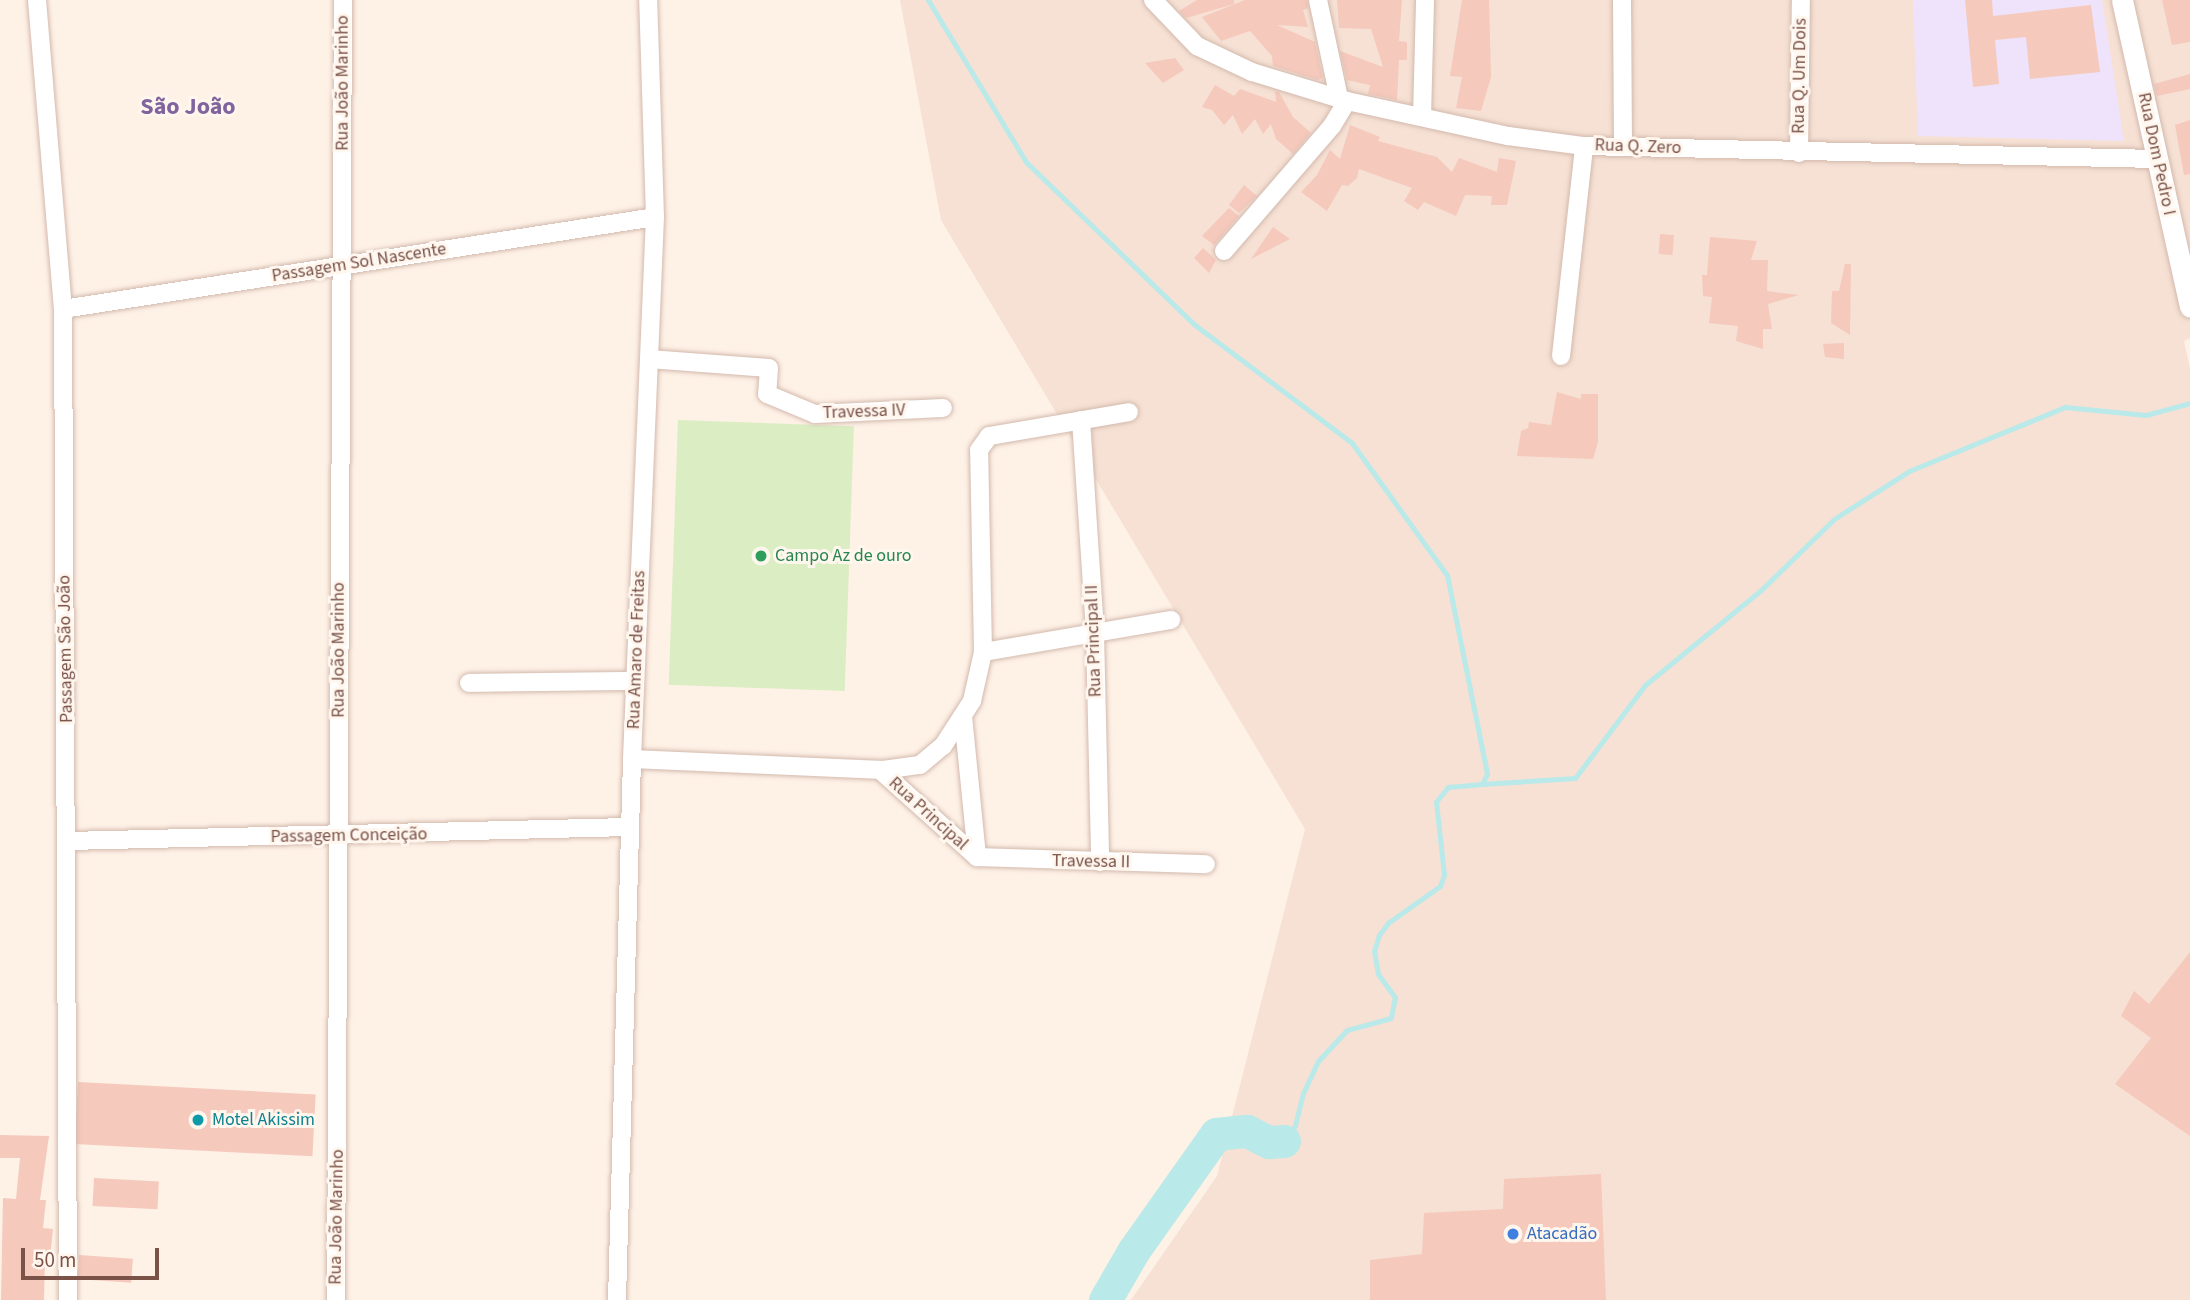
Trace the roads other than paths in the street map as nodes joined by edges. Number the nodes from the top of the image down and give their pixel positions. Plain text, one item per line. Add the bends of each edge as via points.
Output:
1 (37, 0) edge
2 (343, 0) edge
3 (648, 0) edge
4 (1153, 0) edge
5 (1318, 0) edge
6 (1424, 0) edge
7 (1622, 0) edge
8 (1801, 0) edge
9 (2122, 0) edge
10 (1343, 99) junction
11 (1422, 117) junction
12 (1584, 146) junction
13 (1623, 147) junction
14 (1799, 153) junction
15 (2157, 159) junction
16 (655, 217) junction
17 (1224, 251) dead end
18 (342, 266) junction
19 (2190, 307) edge
20 (63, 309) junction
21 (1561, 356) dead end
22 (649, 359) junction
23 (943, 408) dead end
24 (1129, 412) dead end
25 (1080, 420) junction
26 (1171, 620) dead end
27 (1095, 633) junction
28 (983, 652) junction
29 (635, 681) junction
30 (469, 683) dead end
31 (963, 716) junction
32 (632, 759) junction
33 (880, 770) junction
34 (630, 827) junction
35 (341, 837) junction
36 (68, 841) junction
37 (977, 857) junction
38 (1100, 862) junction
39 (1206, 864) dead end
40 (68, 1300) edge
41 (336, 1300) edge
42 (617, 1300) edge

1 - 20 street, Passagem São João
2 - 18 street, Rua João Marinho
3 - 16 street, Rua Amaro de Freitas
4 - 10 street, Rua Q. Zero via 1173,25 1216,57
5 - 10 street
6 - 11 street
7 - 13 street
8 - 14 street, Rua Q. Um Dois
9 - 15 street, Rua Dom Pedro I
10 - 11 street, Rua Q. Zero
10 - 17 street via 1332,126
11 - 12 street, Rua Q. Zero via 1508,136
12 - 13 street, Rua Q. Zero
12 - 21 street
13 - 14 street, Rua Q. Zero
14 - 15 street, Rua Q. Zero
15 - 19 street, Rua Dom Pedro I
16 - 18 street, Passagem Sol Nascente
16 - 22 street, Rua Amaro de Freitas
18 - 20 street, Passagem Sol Nascente
18 - 35 street, Rua João Marinho
20 - 36 street, Passagem São João
22 - 23 street, Travessa IV via 769,368 767,394 815,415
22 - 29 street, Rua Amaro de Freitas
24 - 25 street
25 - 27 street, Rua Principal II
25 - 28 street via 989,436 979,450
26 - 27 street
27 - 28 street
27 - 38 street, Rua Principal II
28 - 31 street via 972,702
29 - 30 street
29 - 32 street, Rua Amaro de Freitas
31 - 33 street via 943,746 920,765
31 - 37 street
32 - 33 street
32 - 34 street, Rua Amaro de Freitas
33 - 37 street, Rua Principal
34 - 35 street, Passagem Conceição
34 - 42 street, Rua Amaro de Freitas
35 - 36 street, Passagem Conceição
35 - 41 street, Rua João Marinho
36 - 40 street, Passagem São João
37 - 38 street, Travessa II
38 - 39 street, Travessa II

